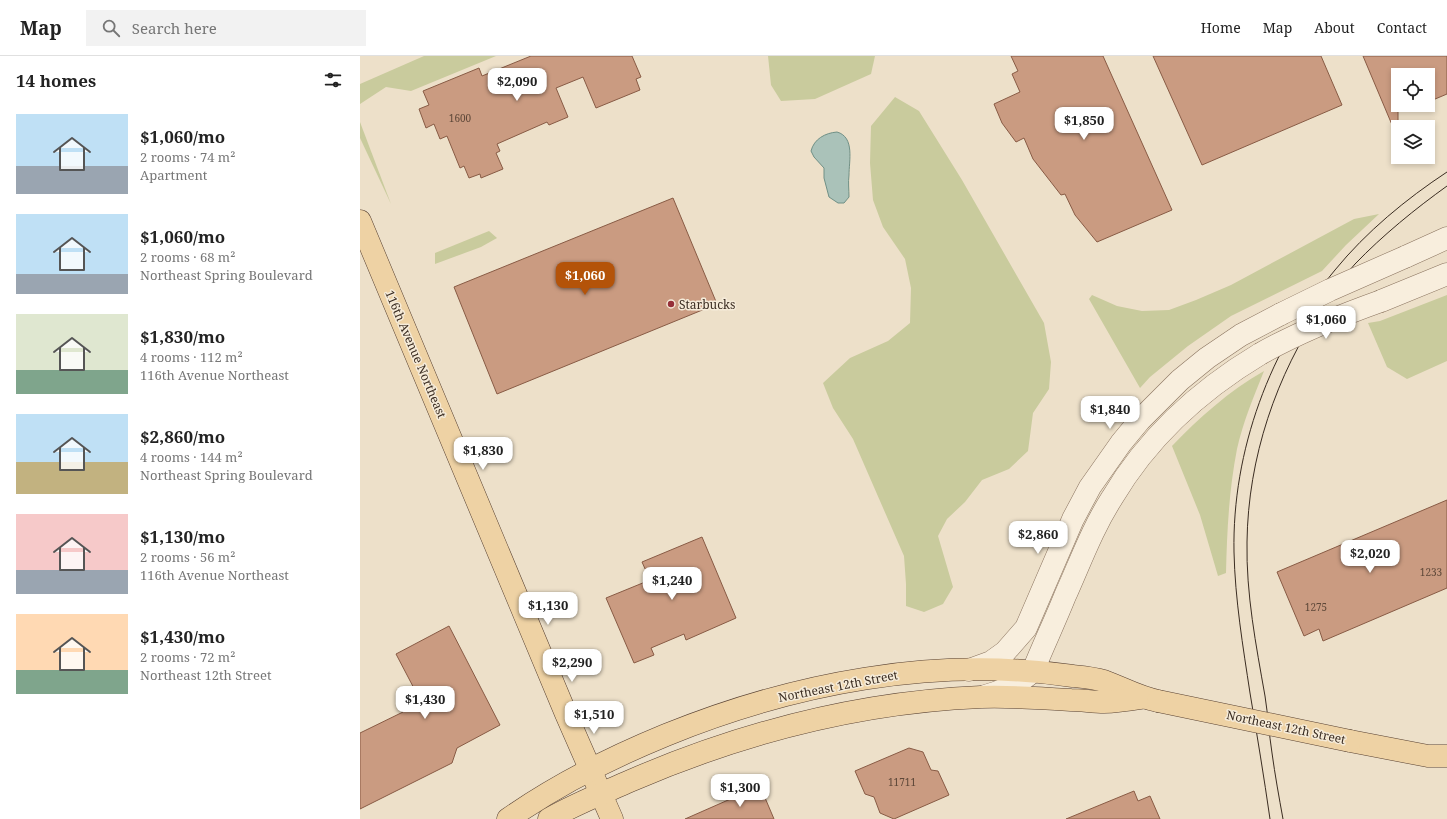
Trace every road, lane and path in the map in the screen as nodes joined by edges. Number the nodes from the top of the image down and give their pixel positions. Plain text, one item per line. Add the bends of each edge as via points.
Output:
1 (360, 221) edge
2 (1447, 238) edge
3 (1447, 274) edge
4 (968, 670) junction
5 (1033, 671) junction
6 (982, 697) junction
7 (1151, 700) junction
8 (1438, 756) edge
9 (590, 768) junction
10 (1447, 768) edge
11 (601, 793) junction
12 (508, 819) edge
13 (549, 819) edge
14 (612, 819) edge

1 - 9 main road, 116th Avenue Northeast
2 - 4 street, bridge via 1330,290 1241,335 1180,380 1140,420 1090,487 1073,519 1026,628 1005,652 991,662
3 - 5 street, bridge via 1299,333 1232,370 1173,420 1146,449 1104,512 1080,560
4 - 5 main road, Northeast 12th Street
4 - 9 main road, Northeast 12th Street via 889,675 786,694 712,717 630,749
5 - 6 street via 1012,686
5 - 7 main road, Northeast 12th Street via 1102,680
6 - 7 main road, Northeast 12th Street via 1105,702
6 - 11 main road, Northeast 12th Street via 871,708 781,727 694,754
7 - 8 main road, Northeast 12th Street, bridge via 1350,741
8 - 10 main road, Northeast 12th Street
9 - 11 main road, 116th Avenue Northeast
9 - 12 main road, Northeast 12th Street
11 - 13 main road, Northeast 12th Street
11 - 14 main road, 116th Avenue Northeast

